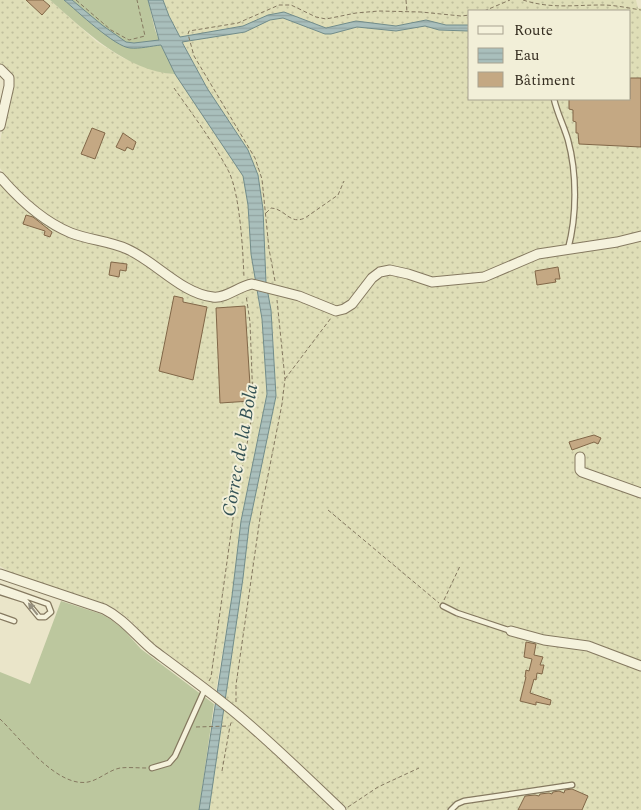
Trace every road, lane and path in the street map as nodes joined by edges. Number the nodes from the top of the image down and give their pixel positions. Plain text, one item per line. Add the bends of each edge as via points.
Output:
1 (76, 0) edge
2 (137, 0) edge
3 (406, 0) edge
4 (510, 0) edge
5 (523, 0) edge
6 (486, 10) edge
7 (641, 10) edge
8 (407, 12) junction
9 (468, 15) edge
10 (0, 69) edge
11 (174, 88) dead end
12 (554, 100) edge
13 (0, 126) edge
14 (0, 176) edge
15 (344, 181) dead end
16 (266, 214) junction
17 (641, 236) edge
18 (568, 250) junction
19 (248, 285) junction
20 (273, 290) junction
21 (336, 311) junction
22 (285, 379) junction
23 (580, 456) dead end
24 (641, 494) edge
25 (328, 510) dead end
26 (460, 566) dead end
27 (0, 574) edge
28 (0, 587) edge
29 (0, 592) edge
30 (443, 606) junction
31 (0, 616) edge
32 (14, 621) dead end
33 (511, 631) joint
34 (641, 666) edge
35 (206, 690) junction
36 (234, 711) junction
37 (0, 719) edge
38 (230, 726) junction
39 (189, 728) junction
40 (152, 768) joint
41 (418, 768) dead end
42 (222, 771) dead end
43 (572, 785) dead end
44 (342, 810) edge
45 (451, 810) edge

1 - 2 path via 111,30 129,40 145,36
3 - 8 path
4 - 6 path
5 - 7 path via 536,5 604,5
8 - 9 path
8 - 16 path via 356,13 326,19 291,5 279,5 238,23 189,31 194,56 255,158 262,180
10 - 13 street via 9,78
11 - 19 path via 230,173
12 - 18 lane via 573,161
14 - 19 street via 46,220 72,233 127,249 203,296 215,298
15 - 16 path via 338,195 305,218 293,220 278,208 271,208
16 - 20 path
17 - 18 street
18 - 21 street via 538,254 484,277 432,282 390,270 380,272 352,304
19 - 20 street
19 - 35 path via 254,402 235,504 211,677
20 - 21 street via 299,296
20 - 22 path
21 - 22 path
22 - 36 path via 261,510
23 - 24 street via 582,472
25 - 30 path
26 - 30 path
27 - 35 street via 114,614 146,644
28 -> 29 lane via 48,604 50,612 45,618 39,617 25,600
30 - 33 lane
31 - 32 lane
33 - 34 street via 544,640 588,646
35 - 36 street
35 - 39 lane
36 - 38 path
36 - 44 street
37 - 40 path via 51,769 68,780 86,783 119,768
38 - 39 path
38 - 42 path
39 - 40 lane via 169,763
41 - 44 path via 378,787
43 - 45 lane via 464,801

